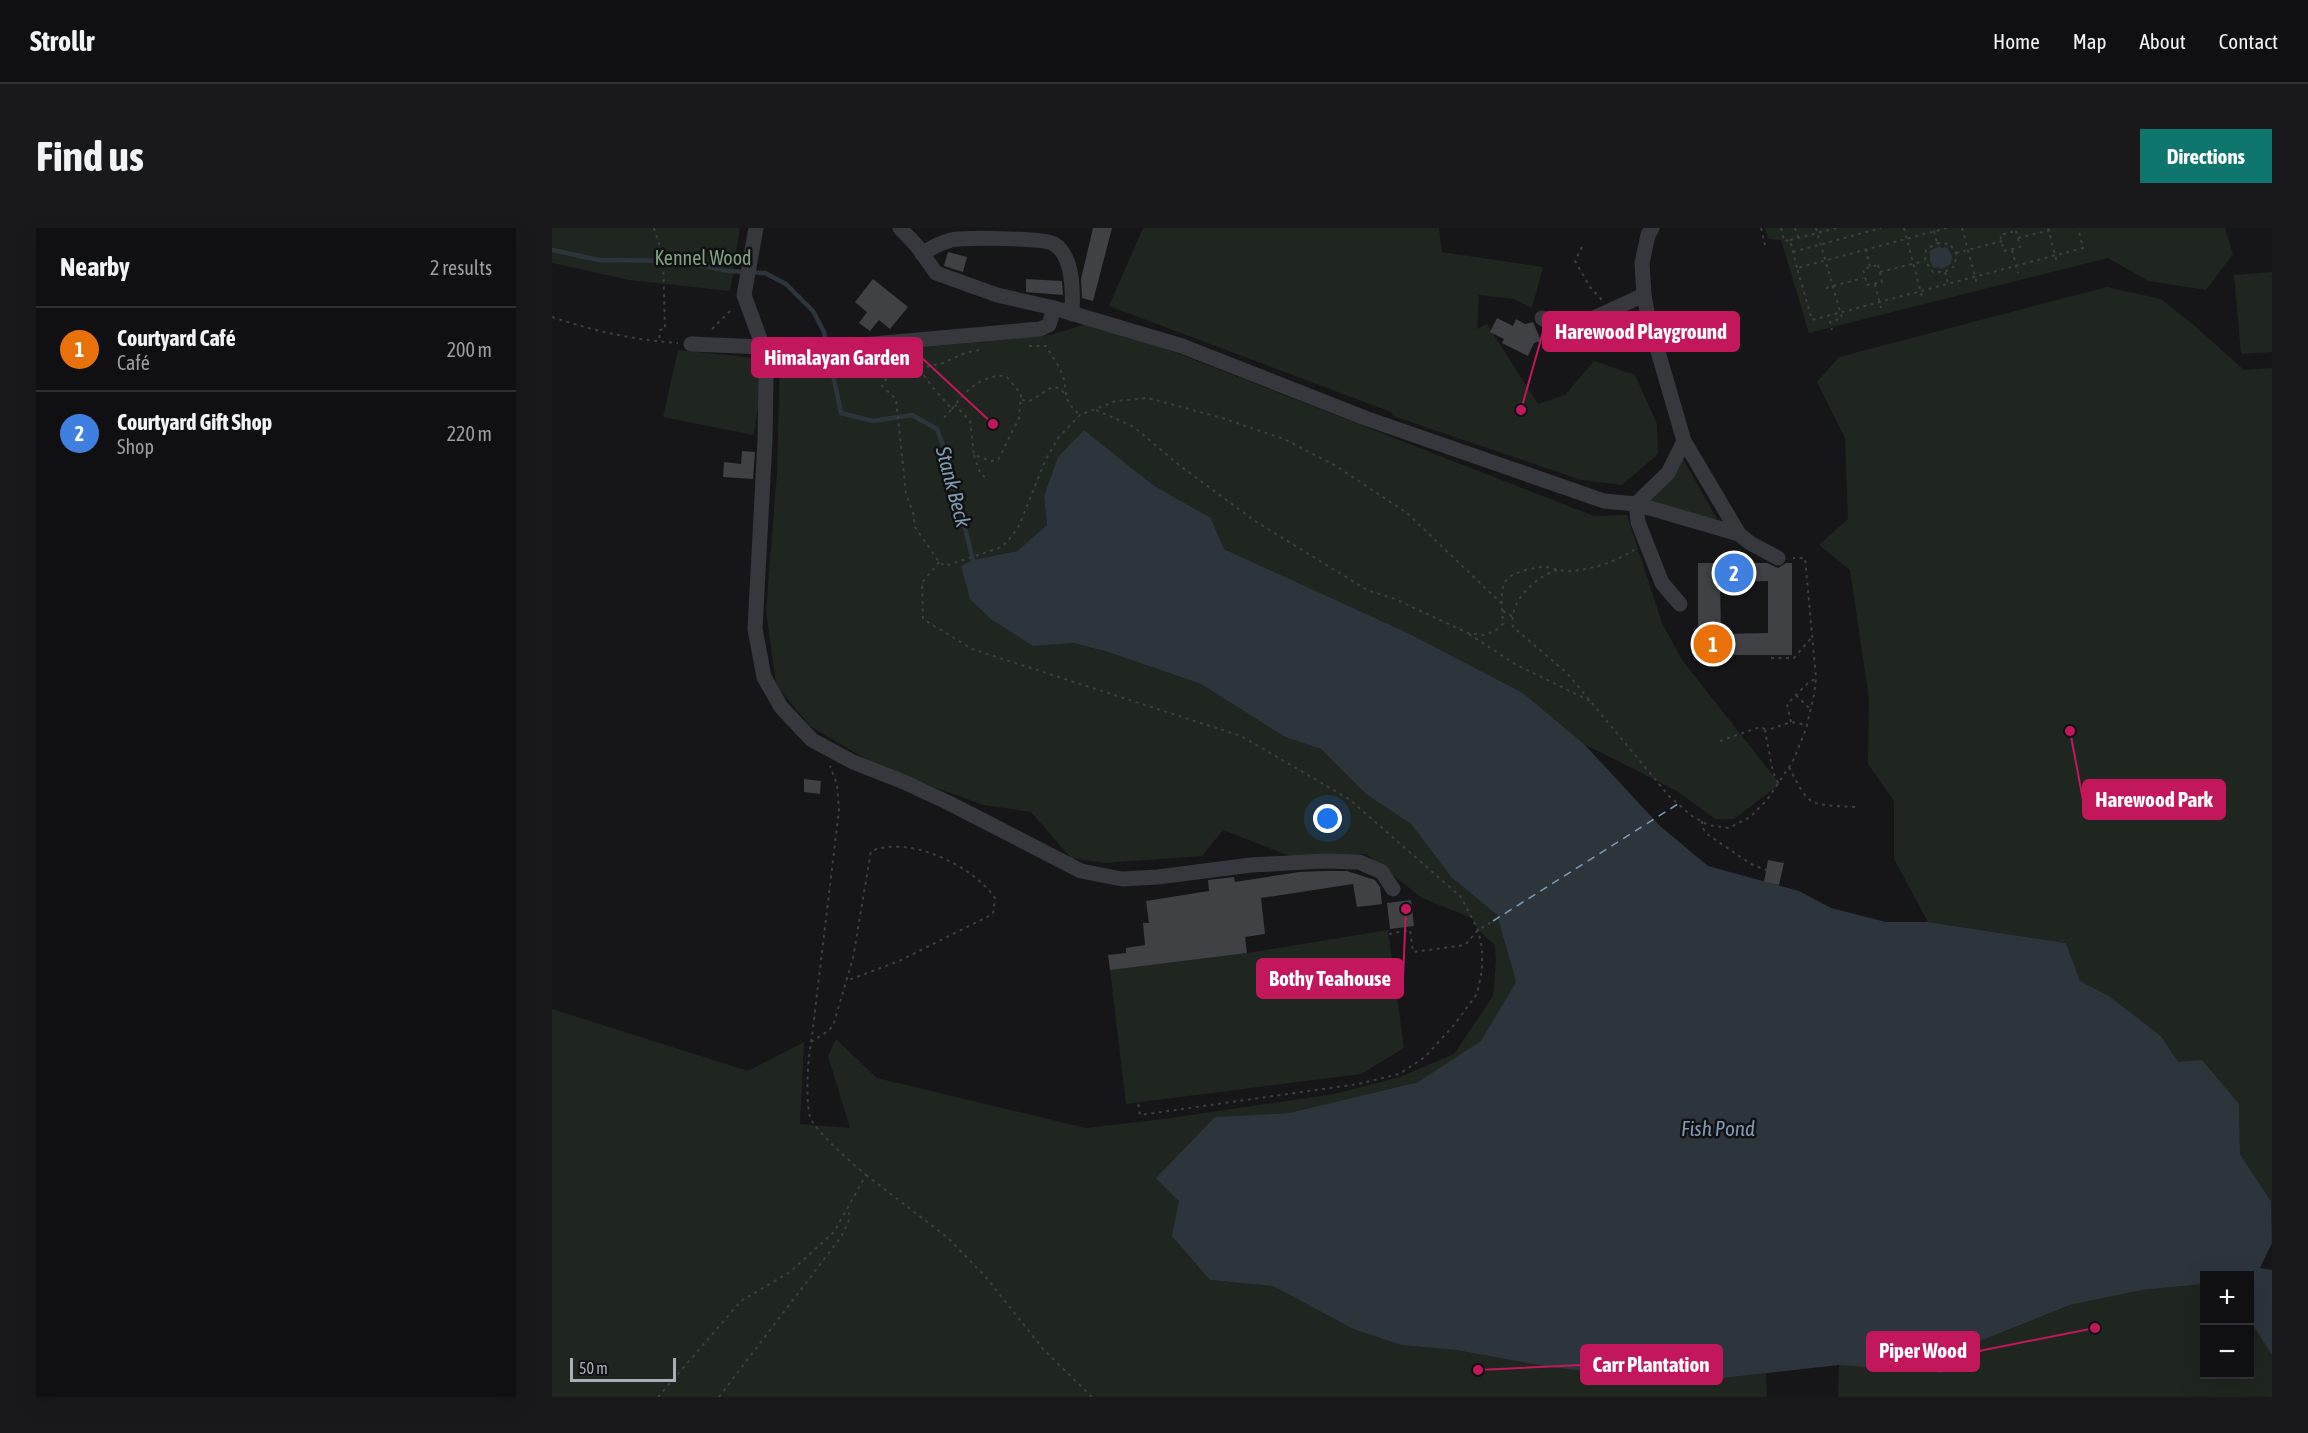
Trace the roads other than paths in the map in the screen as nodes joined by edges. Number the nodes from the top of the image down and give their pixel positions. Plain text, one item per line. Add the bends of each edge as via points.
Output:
1 (756, 228) edge
2 (900, 228) edge
3 (1652, 228) edge
4 (922, 254) junction
5 (1644, 295) junction
6 (1054, 308) junction
7 (1072, 314) junction
8 (1542, 318) dead end
9 (691, 344) road end
10 (763, 347) junction
11 (1684, 441) junction
12 (1636, 504) junction
13 (1739, 534) junction
14 (1778, 558) road end
15 (1680, 604) dead end
16 (1393, 889) dead end

1 - 10 lane via 745,288
2 - 4 lane
3 - 5 lane via 1642,263
4 - 6 lane via 936,273
4 - 7 lane via 935,245 954,240 1055,244 1071,272
5 - 8 lane via 1574,327 1563,329
5 - 11 lane
6 - 7 lane
6 - 10 lane via 1049,324 1040,329 817,349
7 - 12 lane via 1182,346 1365,418 1604,501
9 - 10 lane
10 - 16 lane via 765,440 755,629 764,677 781,707 812,740 949,803 1081,871 1122,879 1158,878 1251,865 1359,862 1382,872
11 - 12 lane via 1668,473
11 - 13 lane
12 - 13 lane
12 - 15 lane via 1638,522 1662,583
13 - 14 lane

